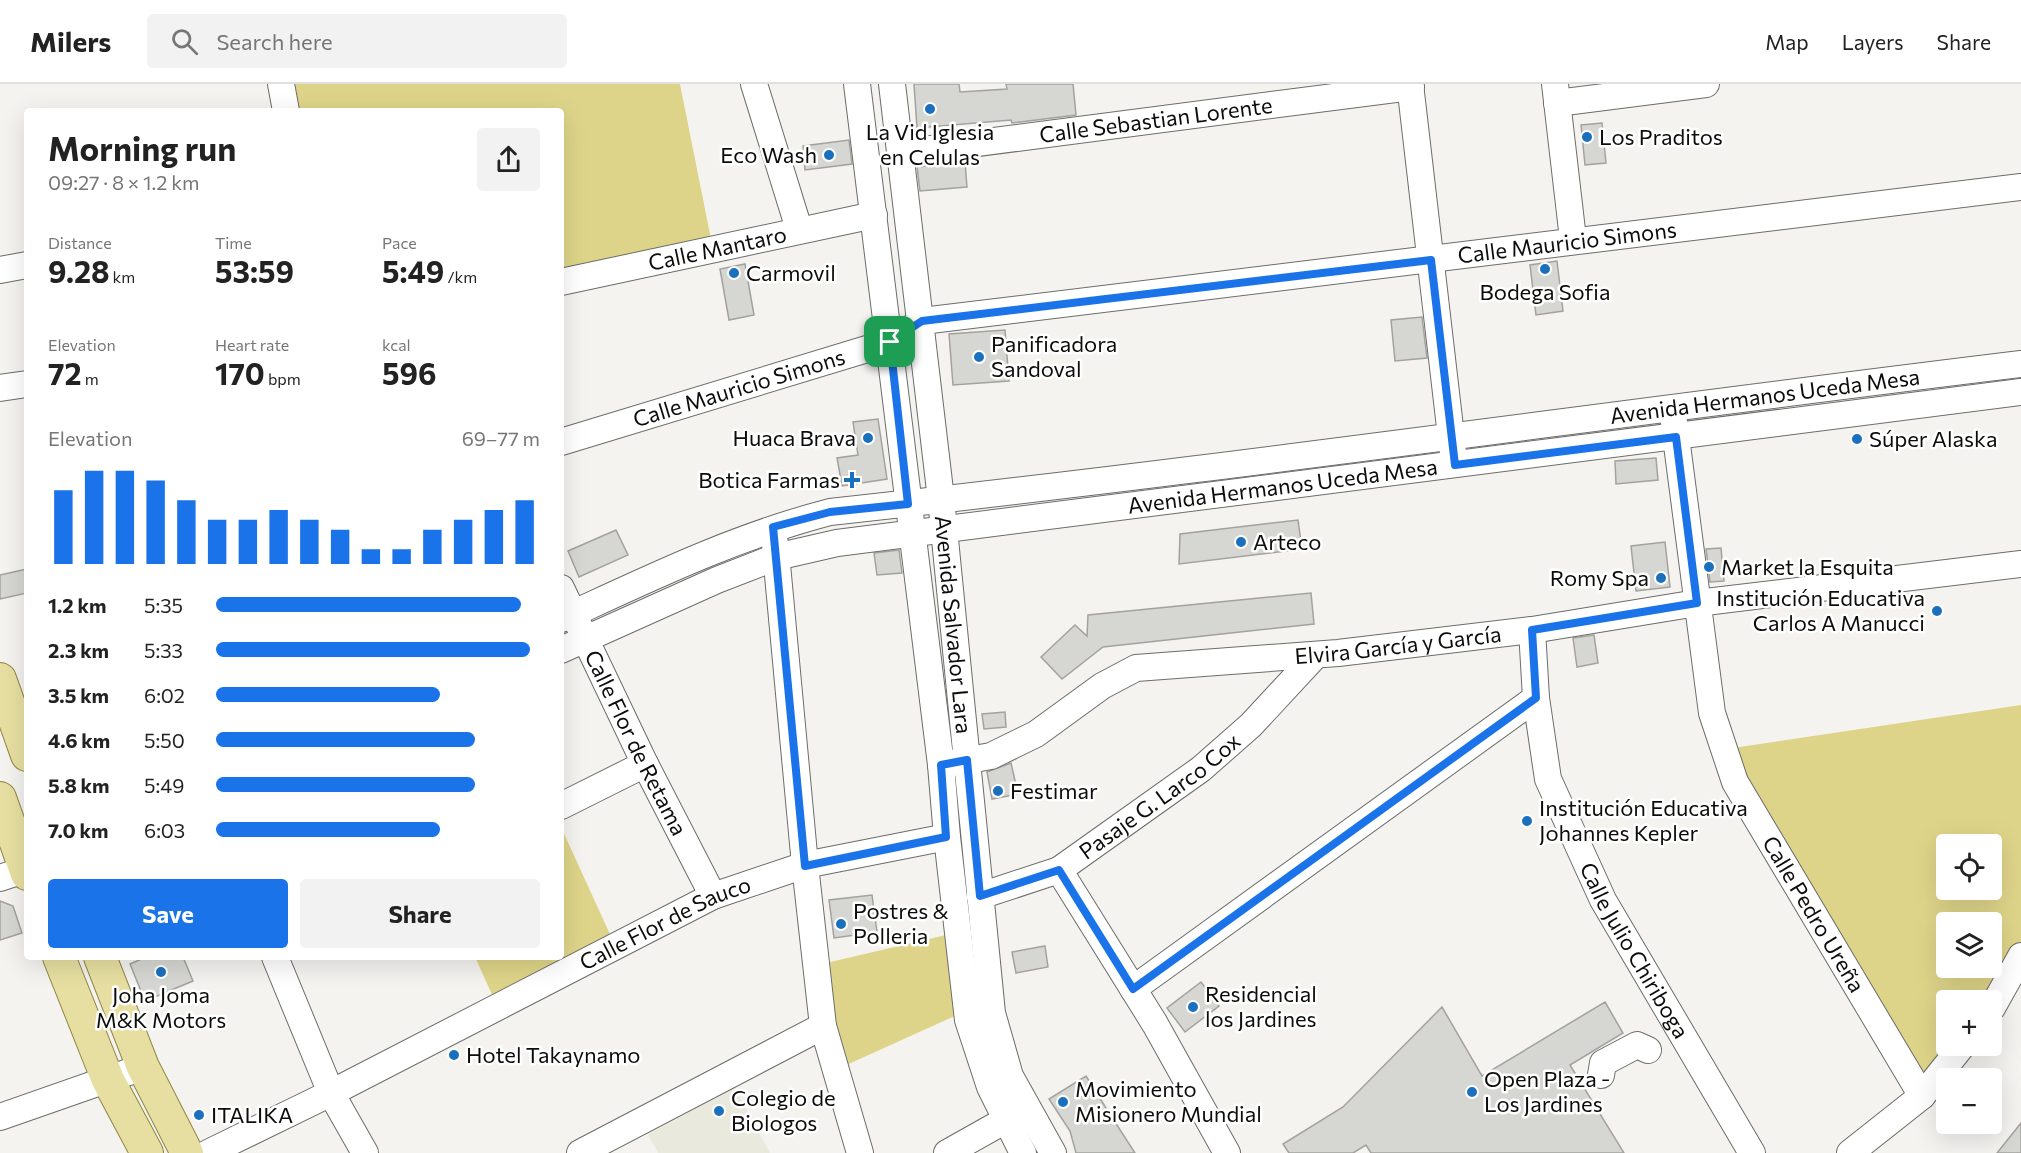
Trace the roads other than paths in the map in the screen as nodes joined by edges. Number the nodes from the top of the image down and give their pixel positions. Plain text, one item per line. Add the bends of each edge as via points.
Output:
1 (282, 84) edge
2 (754, 84) edge
3 (857, 84) edge
4 (892, 84) edge
5 (1706, 84) edge
6 (1411, 86) edge
7 (1556, 94) edge
8 (286, 108) edge
9 (900, 153) junction
10 (2021, 186) edge
11 (873, 215) junction
12 (799, 230) junction
13 (1573, 239) junction
14 (1431, 260) junction
15 (24, 266) edge
16 (0, 270) edge
17 (564, 281) edge
18 (922, 321) junction
19 (890, 342) junction
20 (2021, 364) edge
21 (24, 384) edge
22 (0, 388) edge
23 (2021, 392) edge
24 (1672, 406) junction
25 (1676, 437) junction
26 (1451, 438) junction
27 (564, 441) edge
28 (1455, 465) junction
29 (1155, 473) junction
30 (941, 499) junction
31 (1158, 502) junction
32 (908, 504) junction
33 (773, 527) junction
34 (944, 529) junction
35 (912, 534) junction
36 (776, 557) junction
37 (2021, 564) edge
38 (1697, 603) junction
39 (567, 616) edge
40 (1532, 630) junction
41 (585, 639) junction
42 (564, 650) edge
43 (1316, 656) junction
44 (0, 679) edge
45 (1536, 698) junction
46 (8, 728) edge
47 (24, 751) edge
48 (967, 760) junction
49 (645, 764) junction
50 (941, 765) junction
51 (0, 798) edge
52 (564, 804) edge
53 (946, 837) junction
54 (805, 866) junction
55 (1059, 870) junction
56 (20, 873) edge
57 (713, 896) junction
58 (980, 896) junction
59 (2021, 956) edge
60 (60, 960) edge
61 (101, 960) edge
62 (276, 960) edge
63 (1133, 989) junction
64 (2002, 990) edge
65 (823, 1026) junction
66 (1647, 1050) dead end
67 (1954, 1056) edge
68 (143, 1067) junction
69 (1601, 1075) dead end
70 (108, 1080) junction
71 (331, 1093) junction
72 (1922, 1096) junction
73 (1016, 1115) junction
74 (0, 1117) edge
75 (147, 1153) edge
76 (187, 1153) edge
77 (208, 1153) edge
78 (365, 1153) edge
79 (580, 1153) edge
80 (860, 1153) edge
81 (947, 1153) edge
82 (1023, 1153) edge
83 (1053, 1153) edge
84 (1227, 1153) edge
85 (1752, 1153) edge
86 (1850, 1153) edge

1 - 8 street
2 - 12 street
3 - 11 street, Avenida Salvador Lara
4 - 9 street, Avenida Salvador Lara
5 - 7 street
6 - 9 street, Calle Sebastian Lorente
6 - 14 street
7 - 13 street
9 - 18 street, Avenida Salvador Lara
10 - 13 street, Calle Mauricio Simons
11 - 12 street, Calle Mantaro
11 - 19 street, Avenida Salvador Lara
12 - 17 street, Calle Mantaro
13 - 14 street, Calle Mauricio Simons
14 - 18 street, Calle Mauricio Simons
14 - 26 street
15 - 16 street
18 - 19 street, Calle Mauricio Simons
18 - 30 street, Avenida Salvador Lara
19 - 27 street, Calle Mauricio Simons
19 - 32 street, Avenida Salvador Lara
20 - 24 street, Avenida Hermanos Uceda Mesa
21 - 22 street
23 - 25 street, Avenida Hermanos Uceda Mesa
24 - 25 street, Calle Pedro Ureña
24 - 26 street, Avenida Hermanos Uceda Mesa
25 - 28 street, Avenida Hermanos Uceda Mesa
25 - 38 street, Calle Pedro Ureña
26 - 28 street
26 - 29 street, Avenida Hermanos Uceda Mesa
28 - 31 street, Avenida Hermanos Uceda Mesa
29 - 30 street, Avenida Hermanos Uceda Mesa
29 - 31 street
30 - 32 street, Avenida Hermanos Uceda Mesa
30 - 34 street, Avenida Salvador Lara
31 - 34 street, Avenida Hermanos Uceda Mesa
32 - 33 street, Avenida Hermanos Uceda Mesa via 830,512
32 - 35 street, Avenida Salvador Lara
33 - 36 street
33 - 39 street, Avenida Hermanos Uceda Mesa via 705,553
34 - 35 street, Avenida Hermanos Uceda Mesa
34 - 48 street, Avenida Salvador Lara
35 - 36 street, Avenida Hermanos Uceda Mesa via 837,543
35 - 50 street, Avenida Salvador Lara
36 - 41 street, Avenida Hermanos Uceda Mesa
36 - 54 street
37 - 38 street, Elvira García y García
38 - 40 street, Elvira García y García
38 - 72 street, Calle Pedro Ureña via 1712,713 1735,782
39 - 41 street, Calle Flor de Retama
40 - 43 street, Elvira García y García
40 - 45 street, Calle Julio Chiriboga
41 - 42 street, Avenida Hermanos Uceda Mesa
41 - 49 street, Calle Flor de Retama
43 - 48 street, Elvira García y García via 1136,668 1101,686 1036,734 991,756
43 - 55 street, Pasaje G. Larco Cox via 1251,725 1201,769
44 - 46 main road
45 - 63 street
45 - 85 street, Calle Julio Chiriboga via 1548,779 1603,900
46 - 47 main road
48 - 50 street, Elvira García y García
48 - 58 street, Avenida Salvador Lara
49 - 52 street
49 - 57 street, Calle Flor de Retama
50 - 53 street, Avenida Salvador Lara
51 - 56 main road
53 - 54 street, Calle Flor de Sauco
53 - 73 street, Avenida Salvador Lara via 968,1020 990,1087
54 - 57 street, Calle Flor de Sauco
54 - 65 street
55 - 58 street, Pasaje G. Larco Cox
55 - 63 street
57 - 71 street, Calle Flor de Sauco
58 - 73 street, Avenida Salvador Lara via 992,1013 1010,1076
59 - 64 street
60 - 70 main road
61 - 68 main road
62 - 71 street
63 - 84 street
65 - 79 street
65 - 80 street
66 - 69 street via 1637,1045 1603,1063
67 - 72 street
68 - 70 street
68 - 76 main road
70 - 74 street
70 - 75 main road
71 - 77 street, Calle Flor de Sauco
71 - 78 street
72 - 86 street
73 - 81 street
73 - 82 street, Avenida Salvador Lara
73 - 83 street, Avenida Salvador Lara

